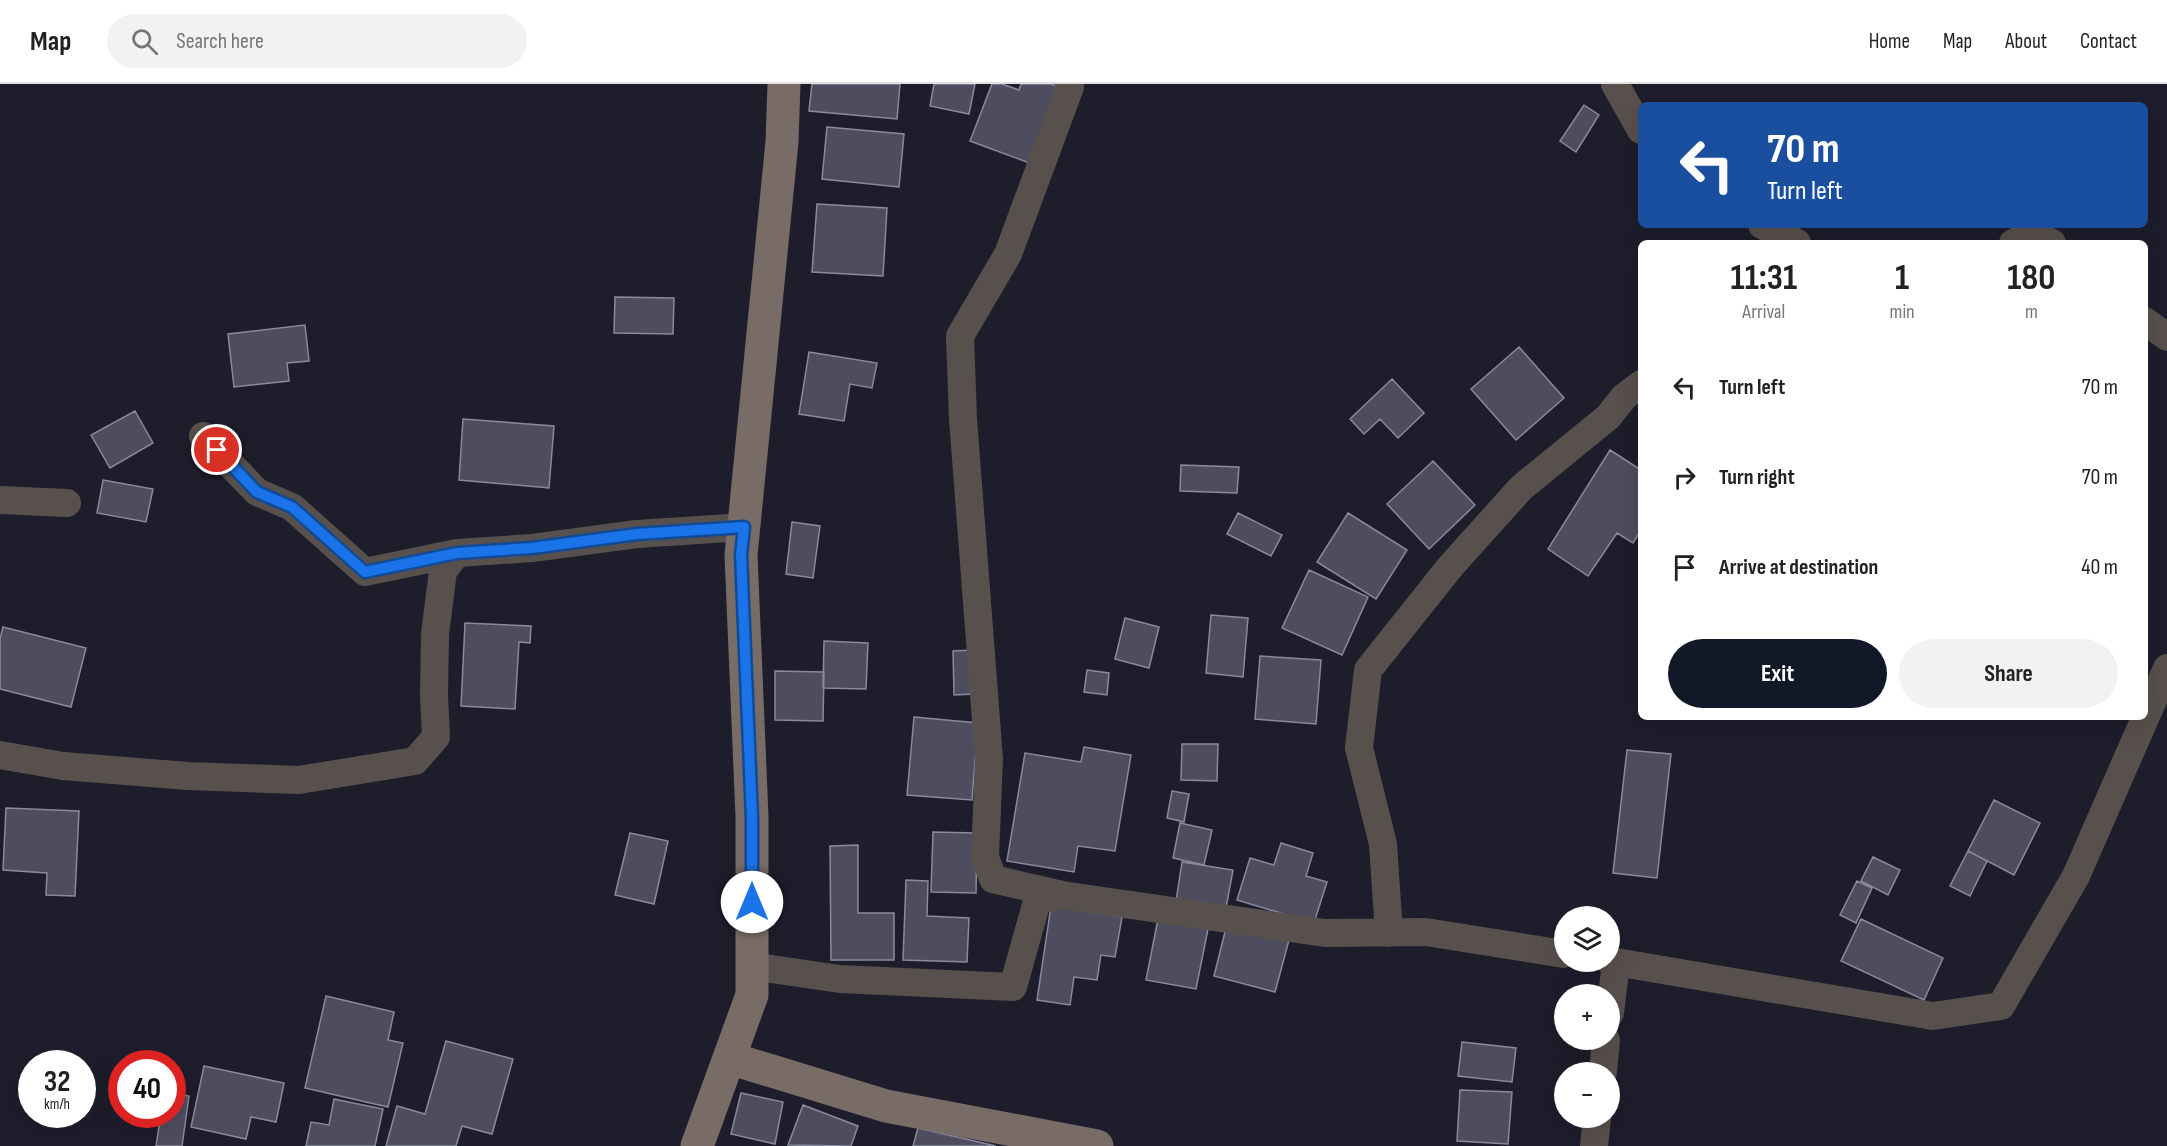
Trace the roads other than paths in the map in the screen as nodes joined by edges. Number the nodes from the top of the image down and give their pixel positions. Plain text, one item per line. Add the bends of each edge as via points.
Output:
1 (784, 84) edge
2 (1068, 84) edge
3 (1615, 84) edge
4 (1638, 125) edge
5 (1767, 228) edge
6 (1791, 240) edge
7 (2018, 240) edge
8 (2045, 240) edge
9 (2148, 323) edge
10 (2167, 337) edge
11 (1638, 386) edge
12 (203, 436) dead end
13 (0, 500) edge
14 (67, 503) dead end
15 (744, 527) junction
16 (457, 553) junction
17 (2167, 668) edge
18 (2148, 711) edge
19 (2144, 720) edge
20 (0, 755) edge
21 (1062, 895) junction
22 (1389, 933) junction
23 (1554, 952) edge
24 (1620, 963) edge
25 (752, 966) junction
26 (729, 1058) junction
27 (1596, 1128) edge
28 (697, 1146) edge
29 (1097, 1146) edge
30 (1594, 1146) edge

1 - 15 street via 782,142
2 - 21 street via 1008,254 960,336 989,759 985,857 993,879
3 - 4 street
5 - 6 street
7 - 8 street via 2030,233
9 - 10 street
11 - 22 street via 1608,417 1521,488 1450,567 1368,670 1359,748 1383,844
12 - 16 street via 257,492 292,507 365,572
13 - 14 street
15 - 16 street
15 - 25 street via 741,555 752,818
16 - 20 street via 443,571 435,634 436,737 415,761 299,780 63,766
17 - 18 street
19 - 24 street via 2076,876 2001,1006 1933,1016
21 - 22 street via 1325,933
21 - 25 street via 1037,901 1013,987 840,979
22 - 23 street via 1426,932
25 - 26 street via 752,995
26 - 28 street
26 - 29 street via 886,1106
27 - 30 street

